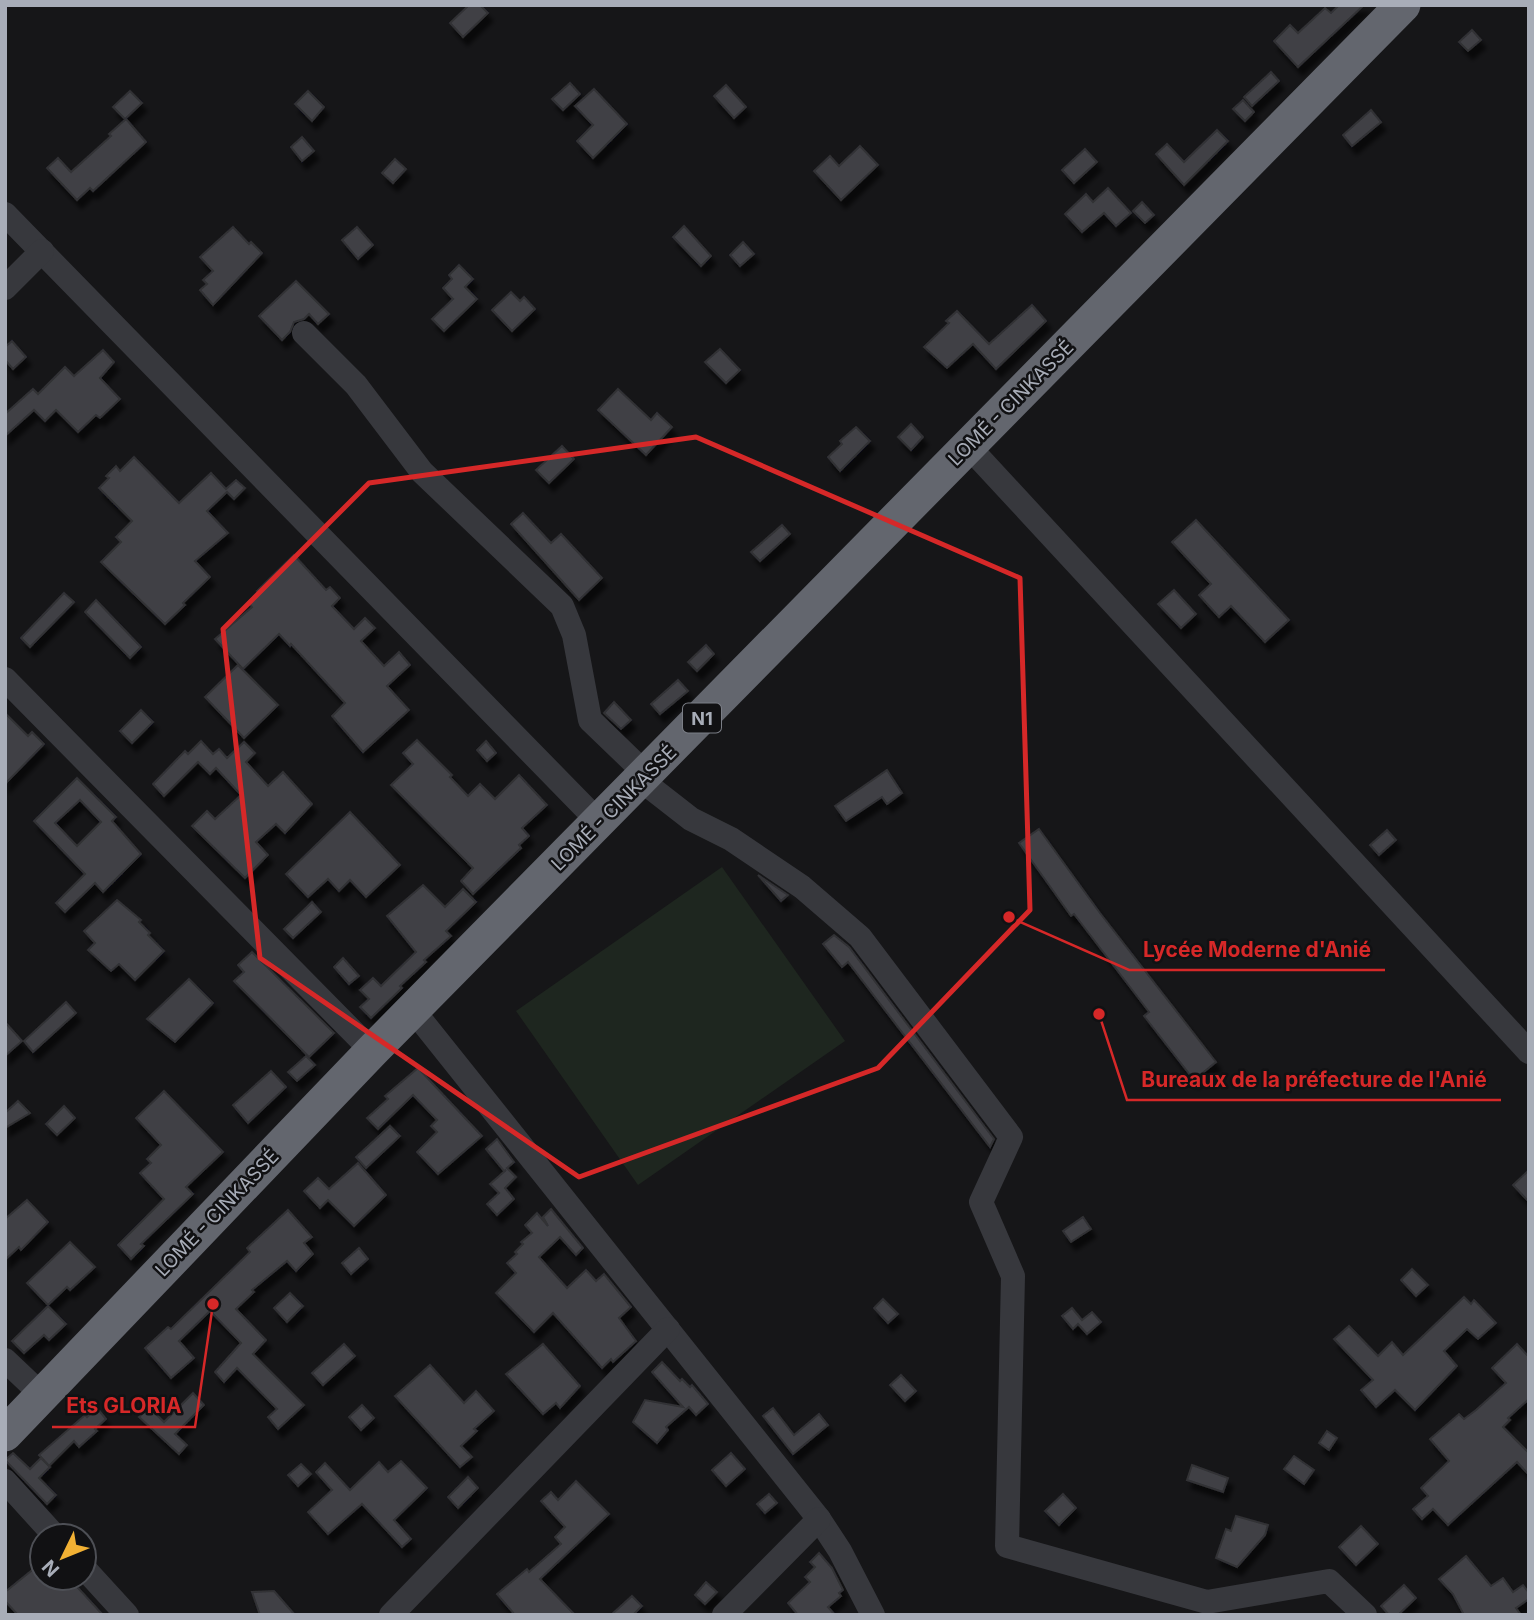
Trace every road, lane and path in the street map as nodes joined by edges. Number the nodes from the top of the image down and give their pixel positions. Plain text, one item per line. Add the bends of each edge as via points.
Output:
1 (1403, 5) edge
2 (5, 214) edge
3 (42, 251) junction
4 (5, 288) edge
5 (304, 333) dead end
6 (969, 447) junction
7 (5, 679) edge
8 (644, 777) junction
9 (599, 822) junction
10 (414, 1010) junction
11 (372, 1051) junction
12 (1529, 1052) edge
13 (668, 1329) junction
14 (5, 1360) edge
15 (42, 1395) junction
16 (5, 1434) edge
17 (5, 1481) edge
18 (818, 1519) junction
19 (42, 1522) edge
20 (98, 1583) edge
21 (127, 1615) edge
22 (391, 1615) edge
23 (724, 1615) edge
24 (873, 1615) edge
25 (1365, 1615) edge

1 - 6 highway, LOMÉ - CINKASSÉ / N1
2 - 3 street
3 - 4 street
3 - 9 street
5 - 8 street via 356,385 422,472 562,606 574,635 590,720
6 - 8 highway, LOMÉ - CINKASSÉ / N1
6 - 12 street
7 - 11 street
8 - 9 highway, LOMÉ - CINKASSÉ / N1
8 - 25 street via 691,819 802,887 860,937 1011,1137 981,1202 1013,1276 1007,1546 1207,1602 1329,1581
9 - 10 highway, LOMÉ - CINKASSÉ / N1
10 - 11 highway, LOMÉ - CINKASSÉ / N1
10 - 13 street
11 - 15 highway, LOMÉ - CINKASSÉ / N1
13 - 18 street
13 - 22 street
14 - 15 street
15 - 16 highway, LOMÉ - CINKASSÉ / N1
17 - 19 street
18 - 23 street
18 - 24 street via 841,1551
20 - 21 street

